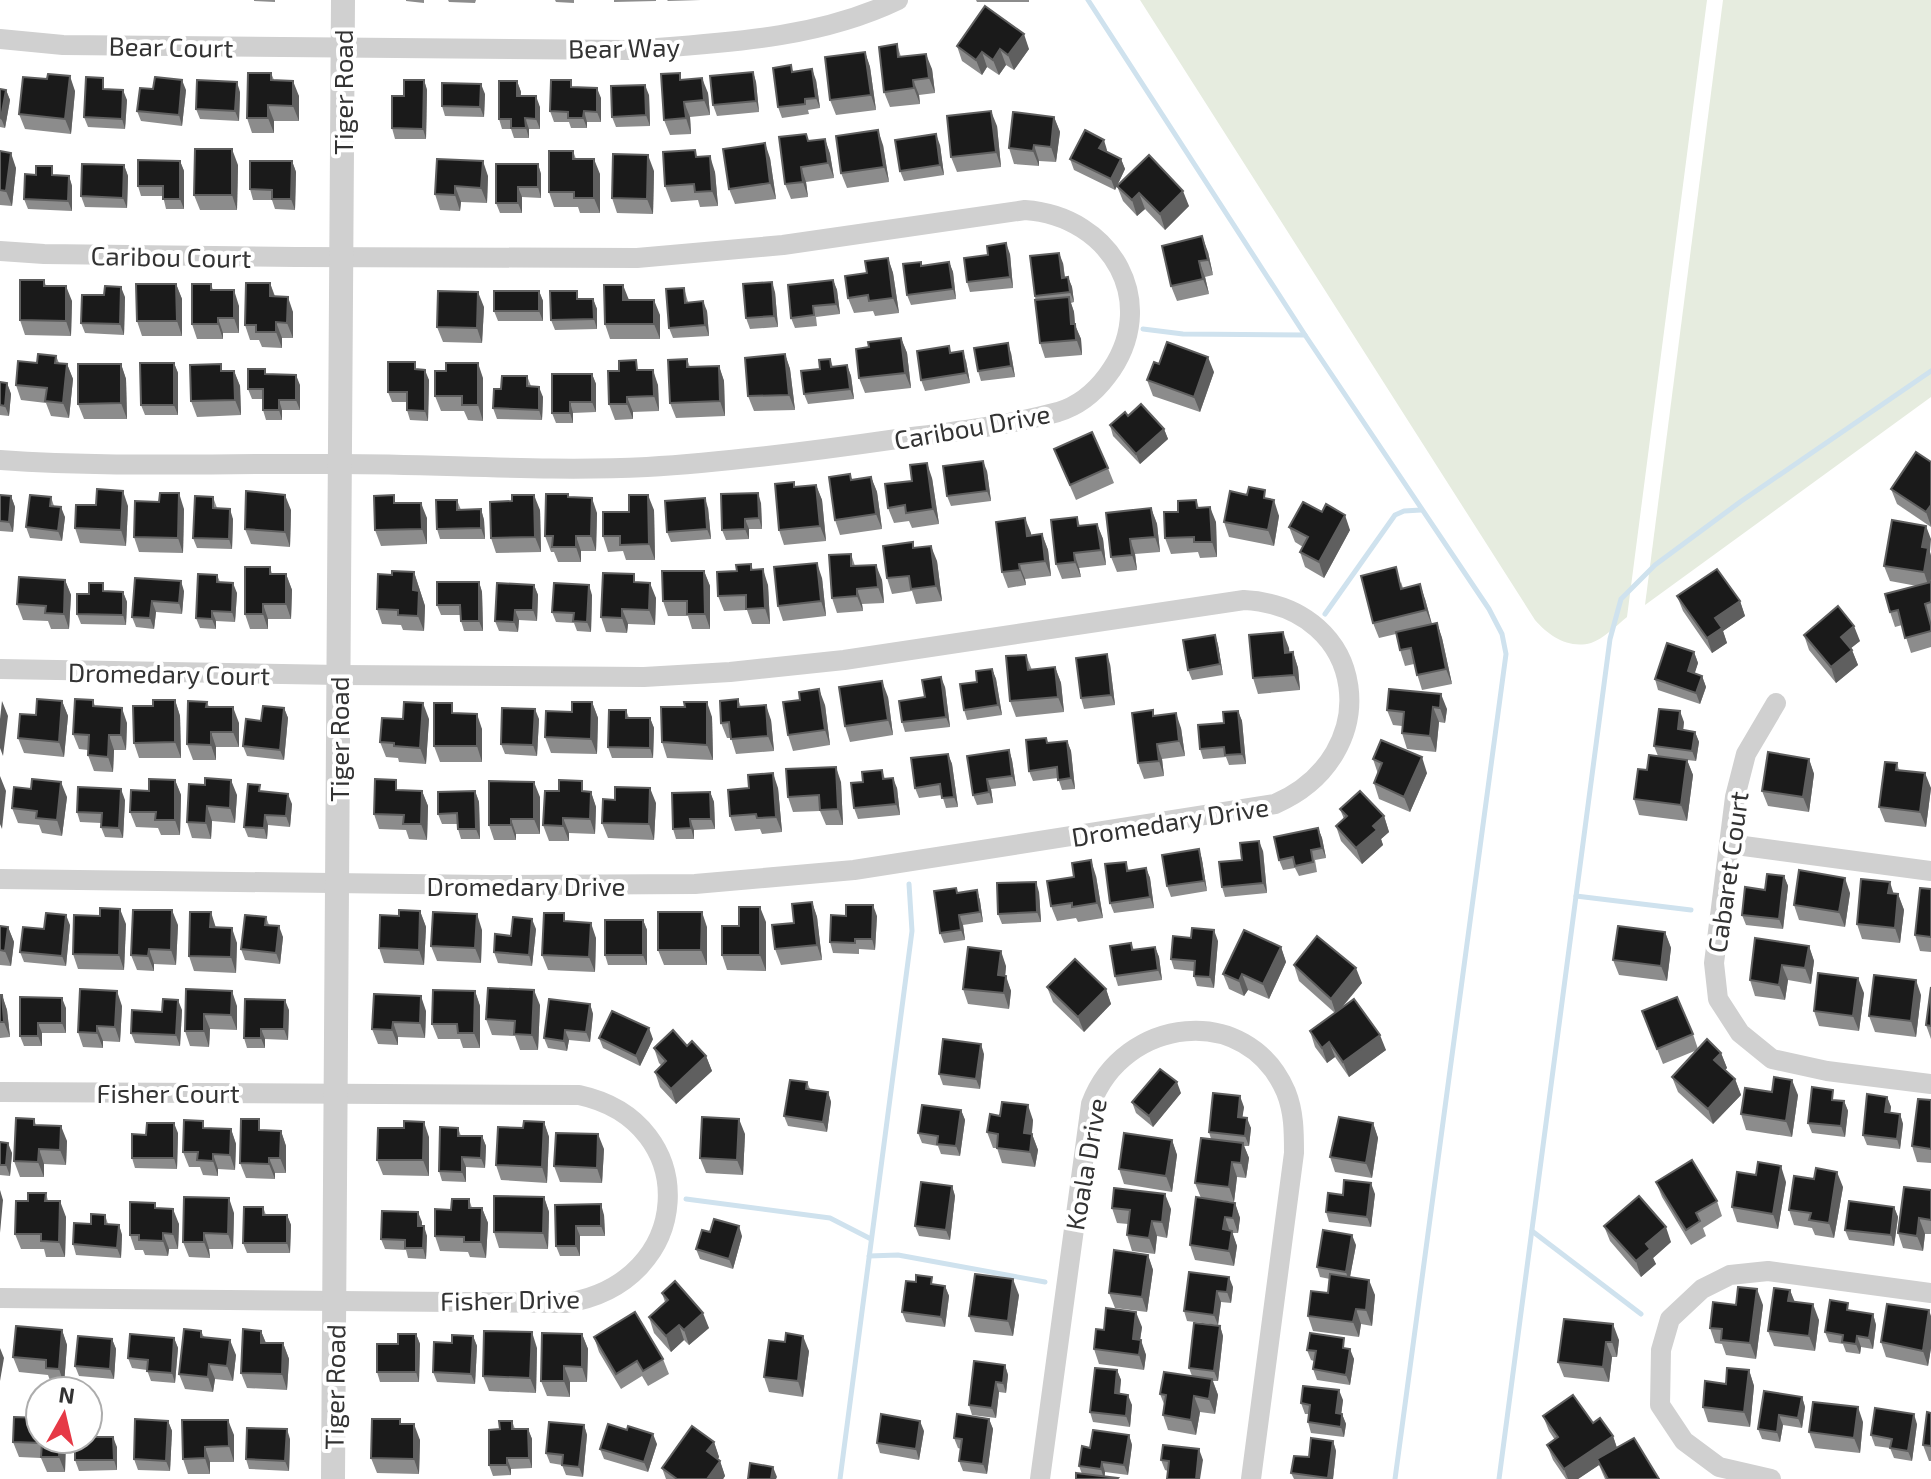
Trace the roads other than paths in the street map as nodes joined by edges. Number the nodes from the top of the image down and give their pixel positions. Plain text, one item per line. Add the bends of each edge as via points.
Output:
1 (343, 0) edge
2 (898, 0) edge
3 (0, 39) edge
4 (343, 48) junction
5 (0, 251) edge
6 (342, 257) junction
7 (0, 460) edge
8 (339, 464) junction
9 (0, 669) edge
10 (339, 675) junction
11 (1776, 703) dead end
12 (1729, 844) junction
13 (1931, 871) edge
14 (0, 879) edge
15 (338, 883) junction
16 (1931, 1084) edge
17 (0, 1092) edge
18 (336, 1094) junction
19 (1931, 1293) edge
20 (0, 1298) edge
21 (335, 1301) junction
22 (333, 1479) edge
23 (1040, 1479) edge
24 (1251, 1479) edge
25 (1771, 1479) edge

1 - 4 street, Tiger Road
2 - 4 street, Bear Way via 865,16 808,31 719,43 629,50
3 - 4 street, Bear Court via 63,45
4 - 6 street, Tiger Road
5 - 6 street, Caribou Court
6 - 8 street, Tiger Road
6 - 8 street, Caribou Drive via 710,254 1038,211 1075,223 1106,247 1121,269 1129,319 1122,353 1091,394 1061,411 983,427 765,458 643,467
7 - 8 street
8 - 10 street, Tiger Road
9 - 10 street, Dromedary Court
10 - 15 street, Tiger Road
10 - 15 street, Dromedary Drive via 644,677 730,672 1244,600 1287,608 1312,623 1340,657 1350,701 1343,742 1321,775 1292,797 1258,809 763,880 650,885
11 - 12 street, Cabaret Court via 1746,754
12 - 13 street
12 - 16 street, Cabaret Court via 1714,963 1718,999 1740,1033 1772,1059
14 - 15 street
15 - 18 street, Tiger Road
17 - 18 street, Fisher Court
18 - 21 street, Tiger Road
18 - 21 street, Fisher Drive via 591,1098 625,1114 643,1132 657,1153 668,1196 660,1237 650,1255 622,1284 585,1300
19 - 25 street via 1768,1271 1730,1275 1702,1289 1670,1319 1661,1350 1660,1405 1684,1441 1719,1467
20 - 21 street
21 - 22 street, Tiger Road
23 - 24 street, Koala Drive via 1091,1104 1101,1081 1125,1054 1157,1037 1190,1031 1239,1041 1265,1061 1285,1089 1294,1126

